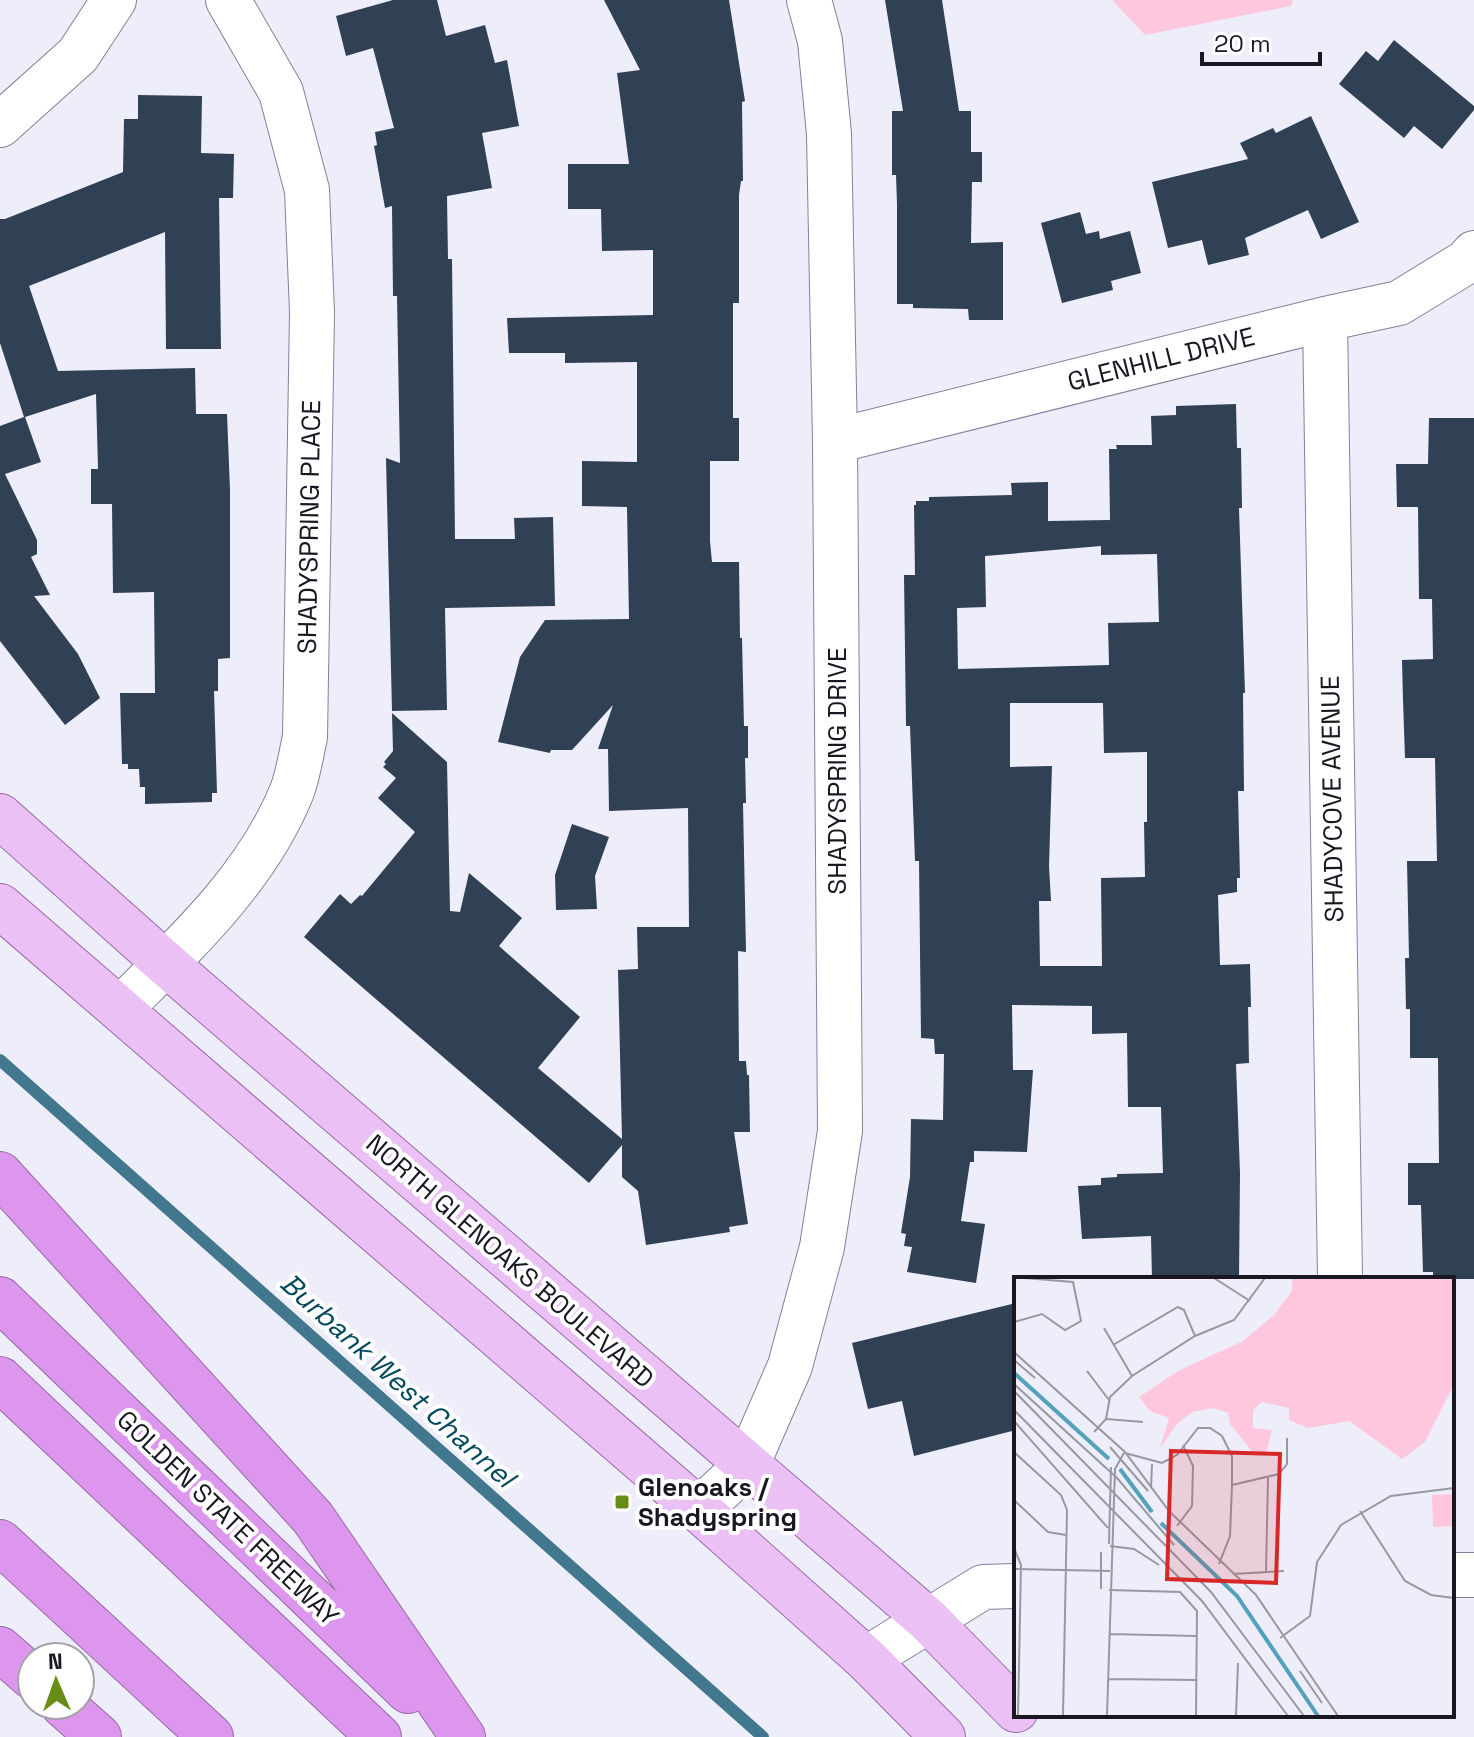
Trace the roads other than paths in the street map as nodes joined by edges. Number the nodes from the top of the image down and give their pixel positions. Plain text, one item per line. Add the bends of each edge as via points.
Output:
1 (114, 0) edge
2 (228, 0) edge
3 (809, 0) edge
4 (0, 125) edge
5 (1474, 253) edge
6 (1325, 319) junction
7 (835, 441) junction
8 (0, 816) edge
9 (0, 906) edge
10 (165, 963) junction
11 (121, 1008) junction
12 (0, 1174) edge
13 (1340, 1277) edge
14 (0, 1299) edge
15 (0, 1379) edge
16 (747, 1465) junction
17 (699, 1510) junction
18 (0, 1542) edge
19 (1014, 1586) edge
20 (928, 1620) junction
21 (0, 1649) edge
22 (866, 1659) junction
23 (16, 1663) edge
24 (1014, 1708) edge
25 (1023, 1717) edge
26 (81, 1721) edge
27 (99, 1737) edge
28 (211, 1737) edge
29 (379, 1737) edge
30 (456, 1737) edge
31 (463, 1737) edge
32 (943, 1737) edge
33 (1043, 1737) edge

1 - 4 street via 78,55
2 - 10 street, SHADYSPRING PLACE via 281,92 307,190 312,312 305,737 293,789 266,844 211,916
3 - 7 street, SHADYSPRING DRIVE via 820,41 829,134
5 - 6 street, GLENHILL DRIVE via 1399,303
6 - 7 street, GLENHILL DRIVE
6 - 13 street, SHADYCOVE AVENUE
7 - 16 street, SHADYSPRING DRIVE via 840,1131 822,1247 790,1366
8 - 10 main road, NORTH GLENOAKS BOULEVARD
9 - 11 main road
10 - 11 street, SHADYSPRING PLACE
10 - 16 main road, NORTH GLENOAKS BOULEVARD
11 - 17 main road
12 - 31 highway via 313,1518
14 - 30 highway, GOLDEN STATE FREEWAY
15 - 29 highway
16 - 17 street, SHADYSPRING DRIVE
16 - 20 main road, NORTH GLENOAKS BOULEVARD
17 - 22 main road
18 - 28 highway
19 - 20 street via 983,1587
20 - 22 street
20 - 24 main road, NORTH GLENOAKS BOULEVARD
21 - 23 highway
22 - 32 main road
25 - 33 main road
26 - 27 highway

